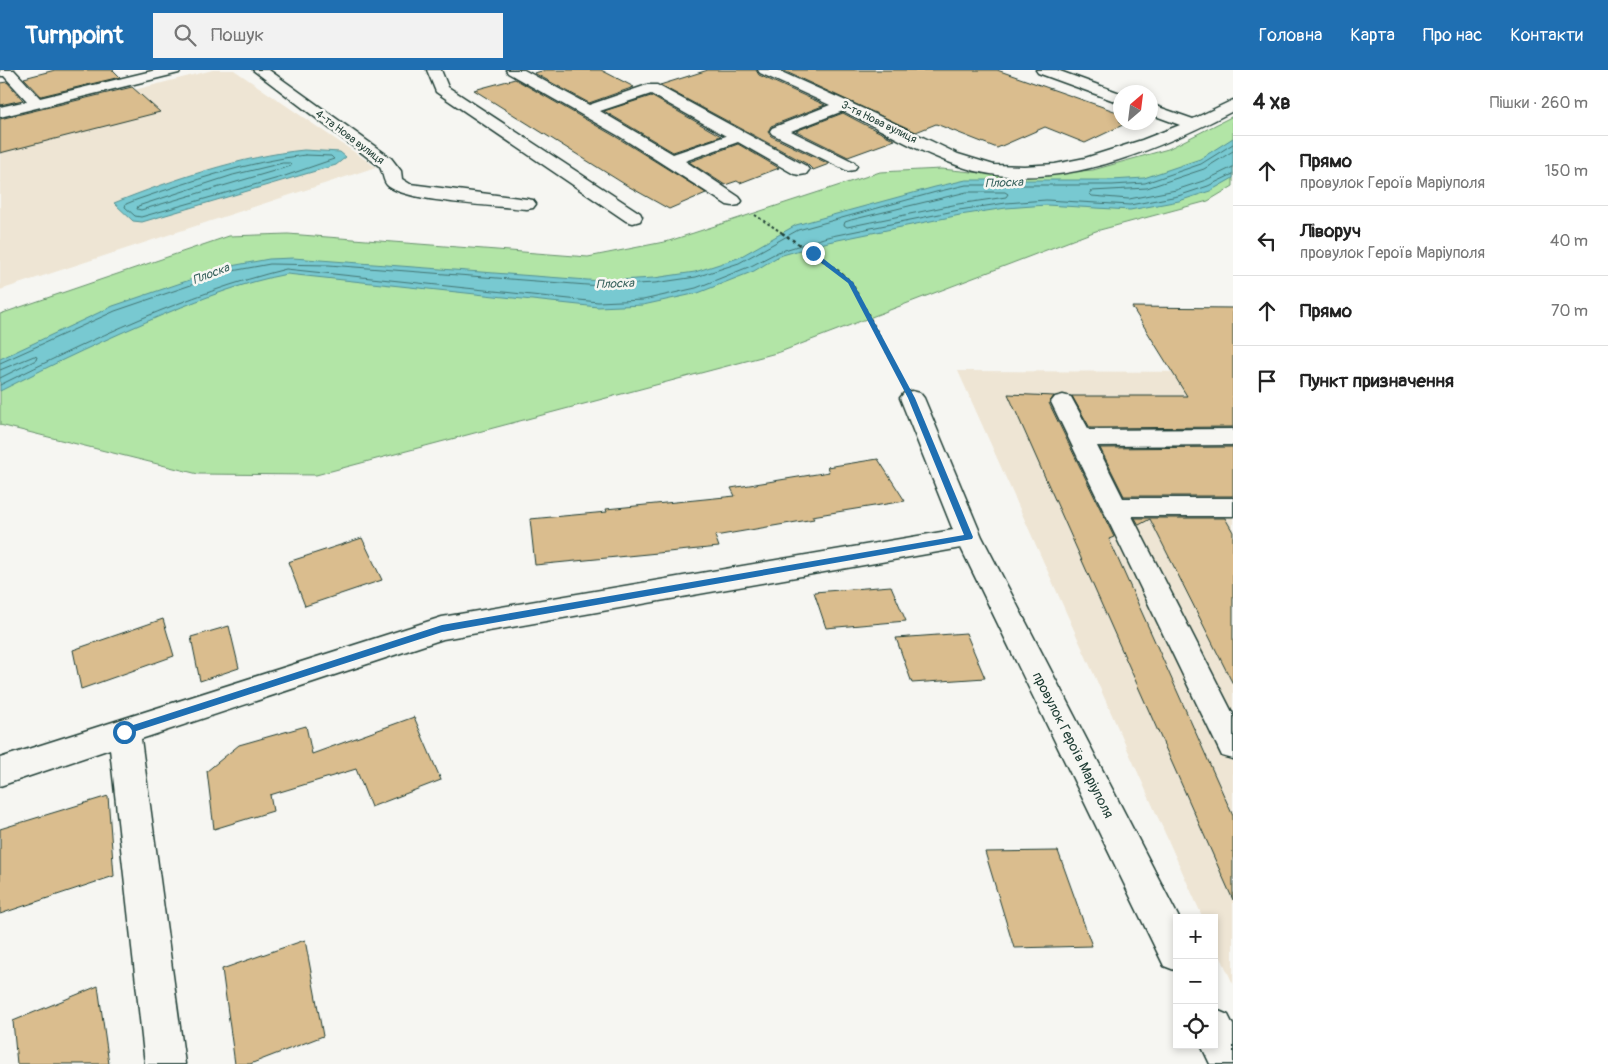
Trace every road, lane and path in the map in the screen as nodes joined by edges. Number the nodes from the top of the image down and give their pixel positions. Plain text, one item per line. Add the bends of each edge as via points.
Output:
1 (174, 70) edge
2 (260, 70) edge
3 (434, 70) edge
4 (513, 70) edge
5 (765, 70) edge
6 (1043, 70) edge
7 (0, 72) edge
8 (1113, 95) edge
9 (36, 103) junction
10 (844, 105) junction
11 (1233, 105) edge
12 (589, 110) junction
13 (0, 112) edge
14 (1158, 112) edge
15 (1196, 125) junction
16 (738, 137) junction
17 (672, 160) junction
18 (848, 166) dead end
19 (800, 170) dead end
20 (734, 201) dead end
21 (527, 204) dead end
22 (633, 217) dead end
23 (779, 231) dead end
24 (912, 398) joint
25 (1063, 402) dead end
26 (1233, 437) edge
27 (1081, 438) junction
28 (1114, 507) junction
29 (1233, 507) edge
30 (969, 537) junction
31 (124, 732) junction
32 (1233, 746) edge
33 (0, 772) edge
34 (1173, 945) edge
35 (165, 1064) edge

1 - 9 street
2 - 21 street, 4-та Нова вулиця via 385,162 392,172 392,181 404,188
3 - 22 street via 441,88
4 - 12 street
5 - 10 street, 3-тя Нова вулиця
6 - 8 street
7 - 9 street via 7,71
9 - 13 street
10 - 15 street, 3-тя Нова вулиця via 957,160 994,170 1065,167 1116,155
10 - 18 street via 778,131
11 - 15 street, 3-тя Нова вулиця
12 - 16 street via 652,88
12 - 17 street
14 - 15 street
16 - 17 street
16 - 19 street
17 - 20 street
23 - 24 path via 850,282
24 - 30 street, провулок Героїв Маріуполя
25 - 27 street
26 - 27 street
27 - 28 street
28 - 29 street
28 - 32 street
30 - 31 street via 442,628
30 - 34 street, провулок Героїв Маріуполя
31 - 33 street
31 - 35 street

